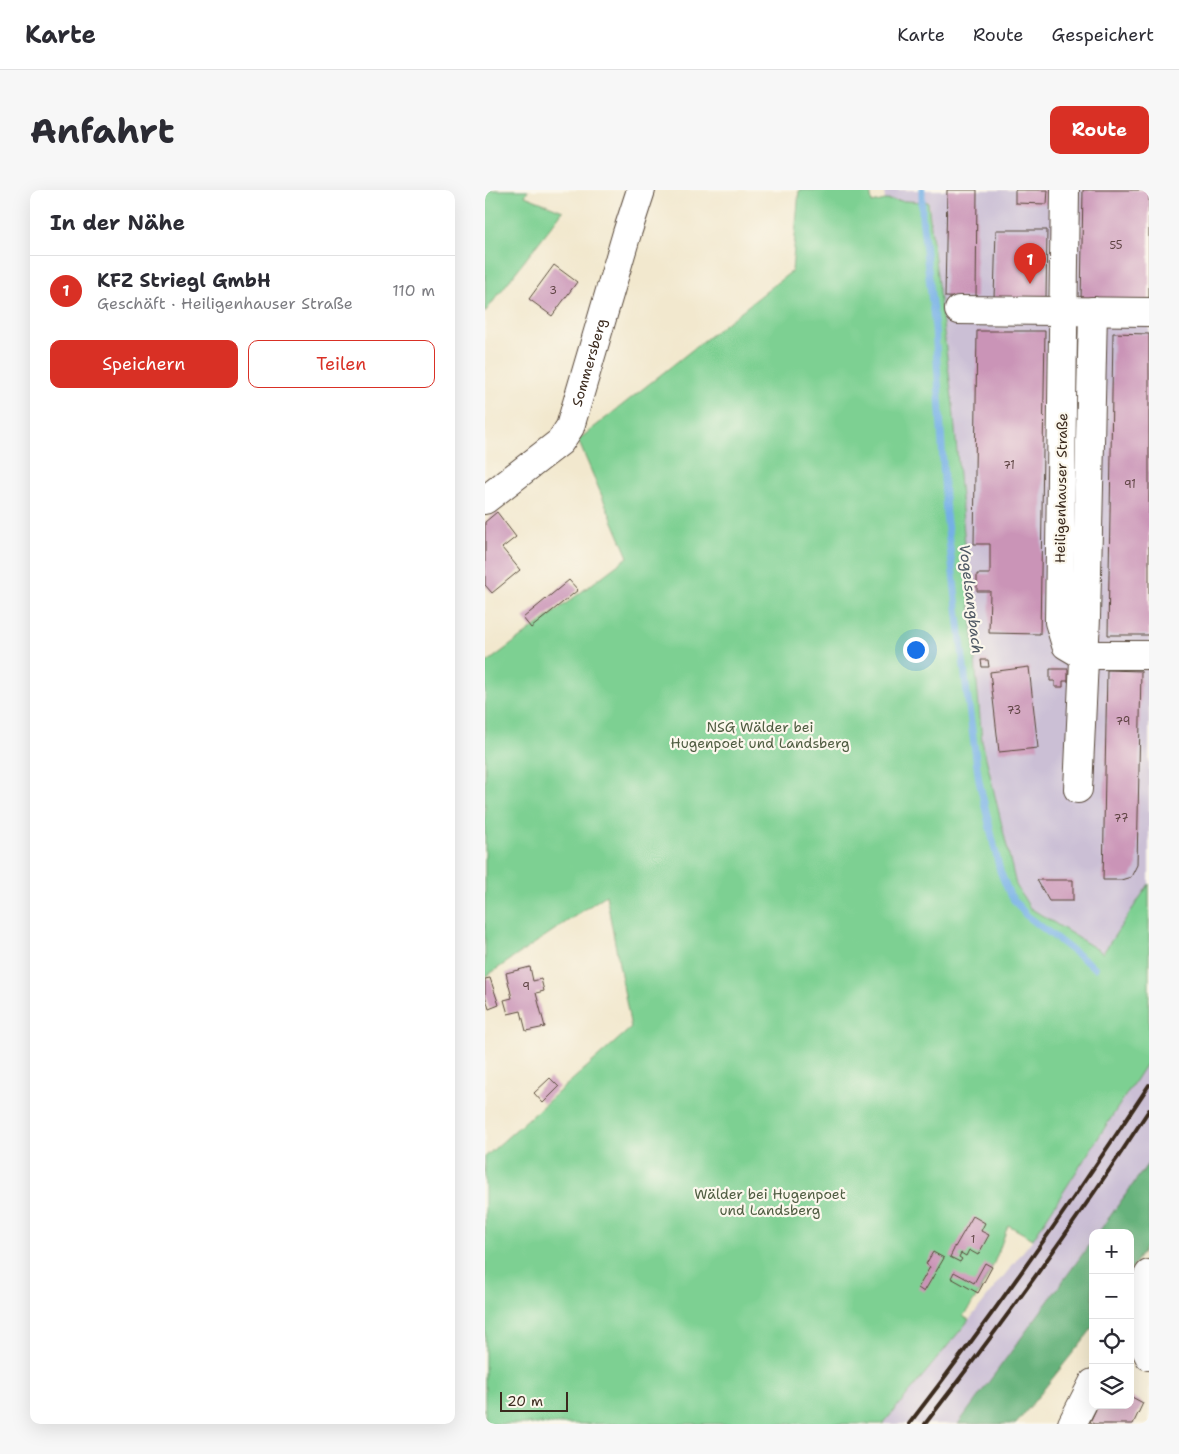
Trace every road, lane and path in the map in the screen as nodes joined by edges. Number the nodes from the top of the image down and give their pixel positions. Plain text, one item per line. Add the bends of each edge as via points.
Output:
1 (641, 190) edge
2 (1065, 190) edge
3 (959, 310) dead end
4 (1062, 310) junction
5 (1093, 311) junction
6 (1149, 312) edge
7 (485, 500) edge
8 (1083, 655) junction
9 (1149, 655) edge
10 (1078, 789) dead end
11 (1149, 1274) edge
12 (1134, 1332) edge
13 (1149, 1356) edge
14 (1089, 1391) edge
15 (1072, 1424) edge

1 - 7 street, Sommersberg via 570,427 560,442
2 - 4 street, Heiligenhauser Straße
3 - 4 street
4 - 5 street
4 - 8 street, Heiligenhauser Straße via 1059,622 1066,645
5 - 6 street
5 - 8 street
8 - 9 street
8 - 10 street
11 - 12 street via 1136,1308
12 - 13 street
14 - 15 street

